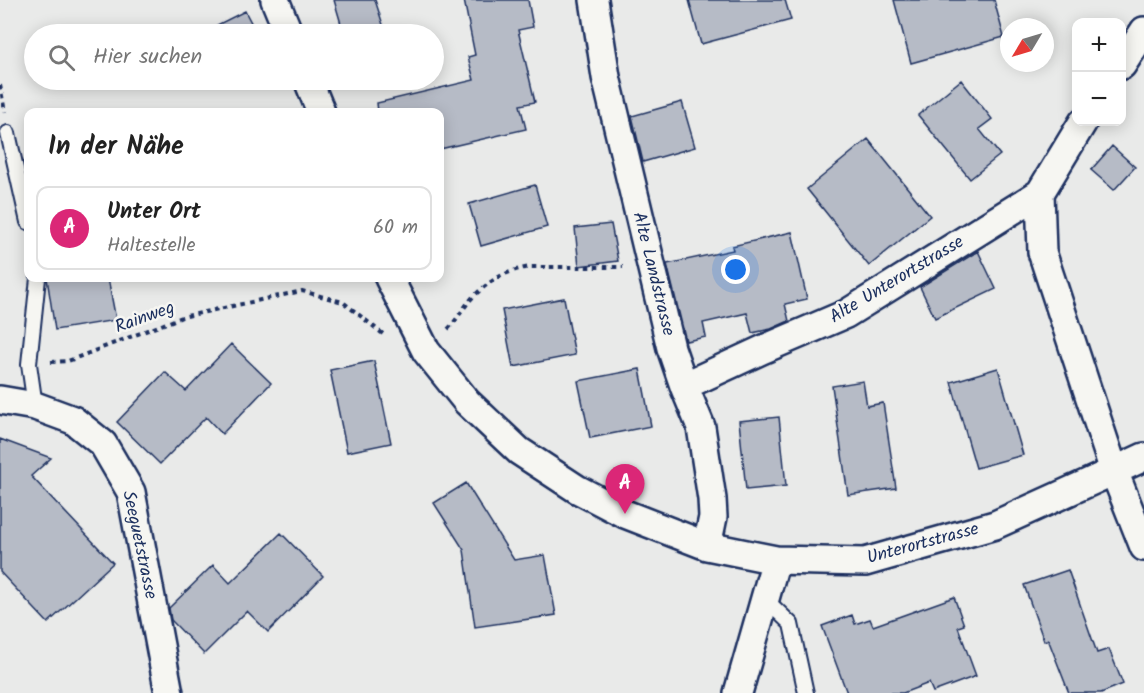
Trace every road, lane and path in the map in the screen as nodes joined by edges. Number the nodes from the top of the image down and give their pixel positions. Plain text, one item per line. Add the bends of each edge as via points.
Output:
1 (275, 0) edge
2 (594, 0) edge
3 (285, 24) edge
4 (1144, 32) edge
5 (1126, 59) edge
6 (312, 90) edge
7 (319, 108) edge
8 (1081, 126) edge
9 (8, 133) dead end
10 (1040, 193) junction
11 (24, 204) edge
12 (651, 267) junction
13 (38, 282) edge
14 (391, 282) edge
15 (364, 319) dead end
16 (454, 323) dead end
17 (29, 364) junction
18 (684, 386) junction
19 (0, 400) edge
20 (35, 406) junction
21 (1144, 457) edge
22 (1114, 471) junction
23 (707, 546) junction
24 (1144, 547) edge
25 (776, 560) junction
26 (765, 599) junction
27 (169, 693) edge
28 (738, 693) edge
29 (806, 693) edge

1 - 3 street
2 - 12 street, Alte Landstrasse via 606,77
4 - 5 street
6 - 7 street
8 - 10 street
9 - 11 lane
10 - 18 street, Alte Unterortstrasse via 846,314
10 - 22 street via 1042,252
12 - 16 path via 519,269 495,278 471,299
12 - 18 street, Alte Landstrasse
13 - 17 lane
14 - 23 street, Unterortstrasse via 426,351 467,402 519,451 615,509
15 - 17 path, Rainweg via 343,303 302,291 182,317 68,361
17 - 20 lane
18 - 23 street, Alte Landstrasse via 701,427 712,499
19 - 20 street, Seeguetstrasse
20 - 27 street, Seeguetstrasse via 73,420 103,444 131,492
21 - 22 street, Unterortstrasse
22 - 24 street
22 - 25 street, Unterortstrasse via 995,525 864,562
23 - 25 street, Unterortstrasse
25 - 26 street
26 - 28 street
26 - 29 lane via 791,624

